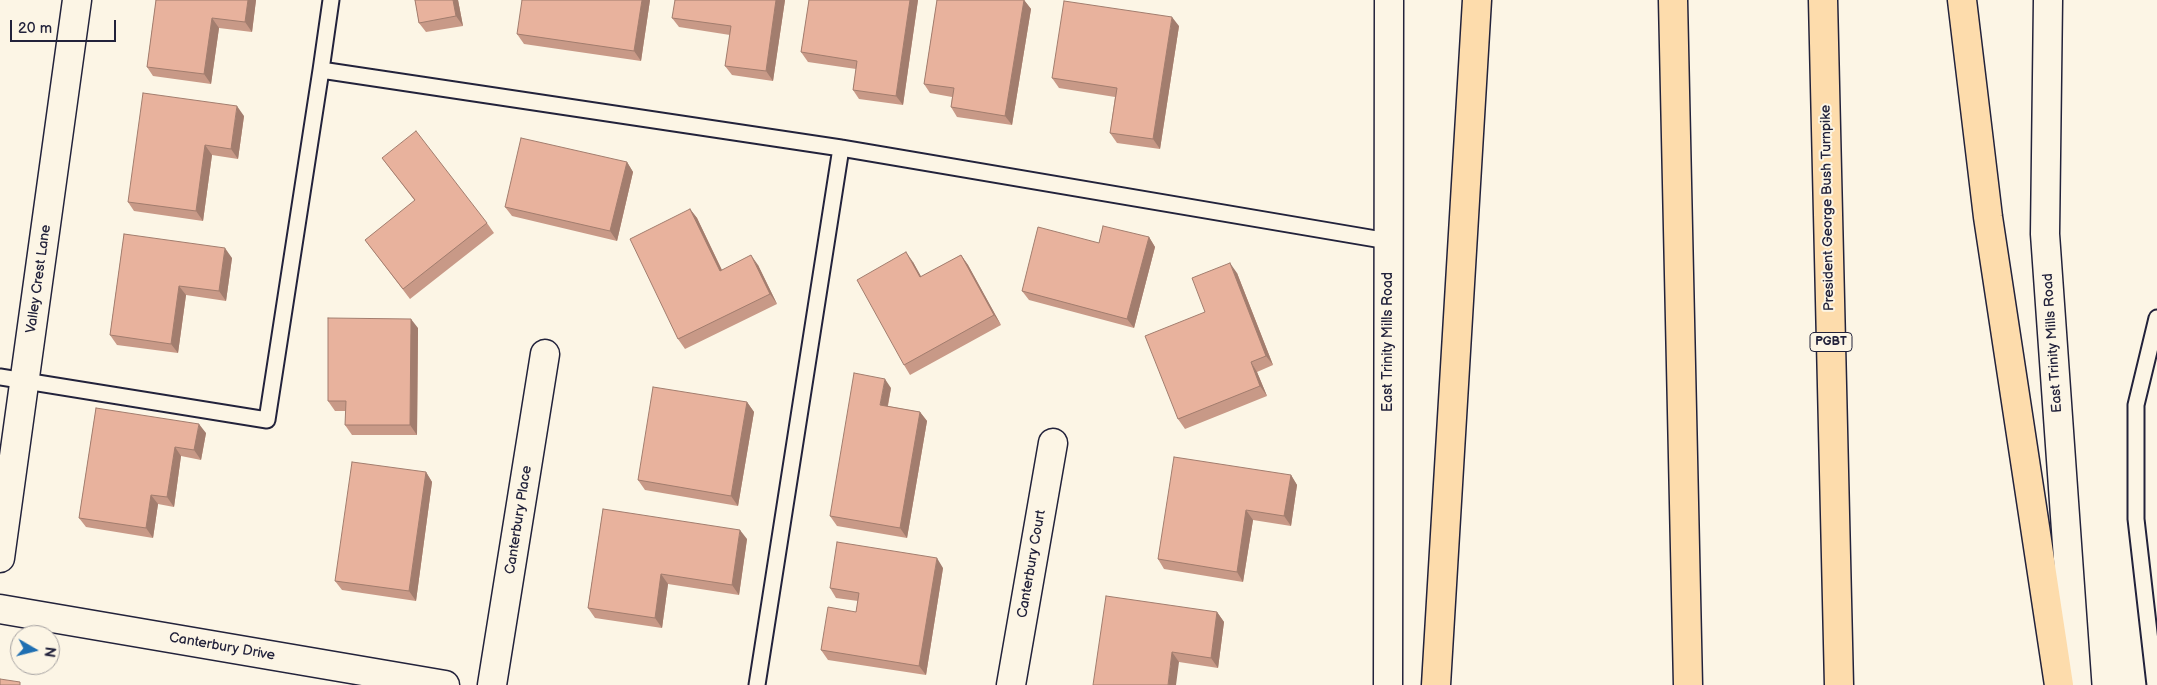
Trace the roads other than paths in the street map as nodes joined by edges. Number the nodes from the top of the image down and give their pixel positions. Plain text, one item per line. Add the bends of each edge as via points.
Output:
1 (77, 0) edge
2 (331, 0) edge
3 (1389, 0) edge
4 (1477, 0) edge
5 (1673, 0) edge
6 (1823, 0) edge
7 (1962, 0) edge
8 (2048, 0) edge
9 (321, 70) junction
10 (841, 148) junction
11 (1388, 241) junction
12 (2157, 318) edge
13 (545, 354) dead end
14 (12, 379) edge
15 (1053, 443) dead end
16 (0, 558) edge
17 (0, 609) edge
18 (445, 685) edge
19 (492, 685) edge
20 (757, 685) edge
21 (1011, 685) edge
22 (1388, 685) edge
23 (1436, 685) edge
24 (1688, 685) edge
25 (1839, 685) edge
26 (2059, 685) edge
27 (2078, 685) edge
28 (2155, 685) edge

1 - 14 street, Valley Crest Lane
2 - 9 lane
3 - 11 street, East Trinity Mills Road
4 - 23 highway
5 - 24 highway
6 - 25 highway, President George Bush Turnpike / PGBT
7 - 26 highway via 1988,217
8 - 27 street, East Trinity Mills Road via 2045,234
9 - 10 lane
9 - 14 lane via 267,420
10 - 11 lane
10 - 20 lane
11 - 22 street, East Trinity Mills Road
12 - 28 lane via 2136,405 2136,519
13 - 19 street, Canterbury Place
14 - 16 street, Valley Crest Lane
15 - 21 street, Canterbury Court
17 - 18 street, Canterbury Drive

